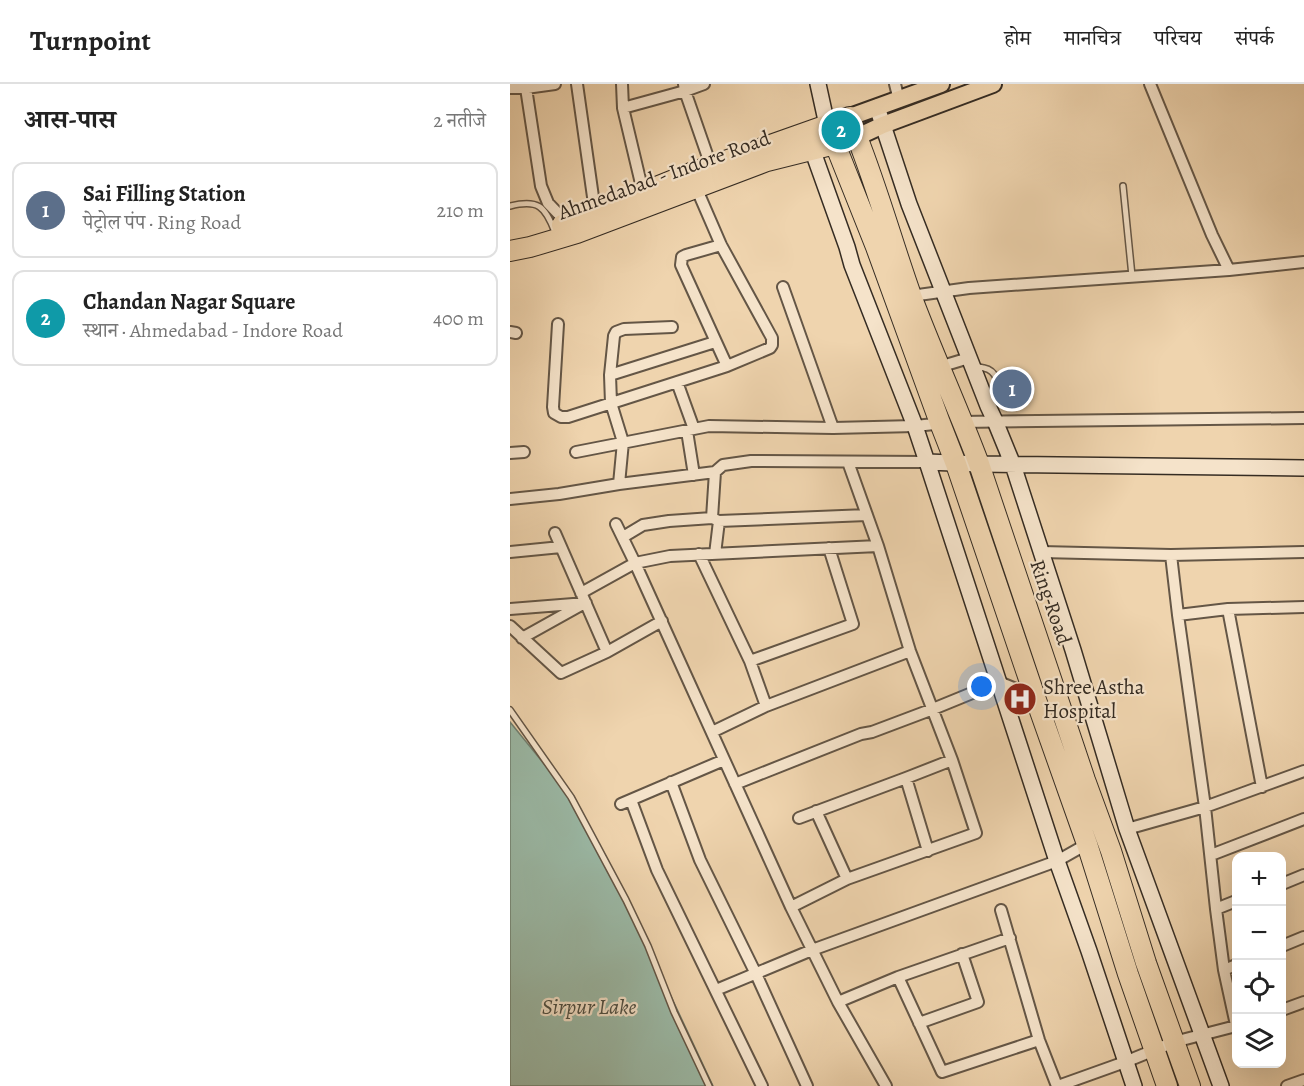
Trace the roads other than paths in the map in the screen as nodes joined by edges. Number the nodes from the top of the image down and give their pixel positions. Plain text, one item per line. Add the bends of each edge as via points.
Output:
1 (555, 84) edge
2 (577, 84) edge
3 (622, 84) edge
4 (704, 84) edge
5 (818, 84) edge
6 (941, 84) edge
7 (993, 84) edge
8 (1150, 84) edge
9 (510, 88) edge
10 (526, 88) junction
11 (685, 88) edge
12 (897, 92) edge
13 (877, 107) junction
14 (623, 108) junction
15 (850, 117) junction
16 (827, 125) junction
17 (883, 125) junction
18 (857, 137) junction
19 (835, 144) junction
20 (812, 149) junction
21 (711, 166) junction
22 (694, 180) junction
23 (1123, 186) dead end
24 (643, 192) junction
25 (510, 206) edge
26 (595, 211) junction
27 (563, 231) junction
28 (510, 238) edge
29 (722, 245) junction
30 (510, 250) edge
31 (1304, 262) edge
32 (1229, 270) junction
33 (1132, 276) junction
34 (783, 287) dead end
35 (943, 291) junction
36 (911, 296) junction
37 (558, 324) dead end
38 (672, 327) dead end
39 (715, 342) junction
40 (971, 362) junction
41 (727, 366) junction
42 (939, 367) junction
43 (610, 375) junction
44 (677, 382) junction
45 (611, 403) junction
46 (1304, 418) edge
47 (995, 421) junction
48 (963, 422) junction
49 (940, 423) junction
50 (915, 426) junction
51 (833, 428) junction
52 (690, 430) junction
53 (623, 442) junction
54 (524, 452) dead end
55 (576, 452) dead end
56 (510, 453) edge
57 (848, 462) junction
58 (927, 462) junction
59 (956, 464) junction
60 (979, 464) junction
61 (1013, 465) junction
62 (1304, 468) edge
63 (715, 472) junction
64 (694, 475) junction
65 (619, 484) junction
66 (510, 499) edge
67 (867, 515) junction
68 (716, 520) junction
69 (616, 524) dead end
70 (555, 533) dead end
71 (622, 537) junction
72 (878, 546) junction
73 (561, 548) junction
74 (829, 548) junction
75 (510, 552) edge
76 (1041, 552) junction
77 (1304, 552) edge
78 (699, 554) junction
79 (715, 554) junction
80 (1171, 555) junction
81 (635, 563) junction
82 (583, 598) junction
83 (1304, 607) edge
84 (510, 609) edge
85 (1228, 609) junction
86 (1178, 615) junction
87 (662, 621) junction
88 (510, 626) edge
89 (522, 638) junction
90 (910, 651) junction
91 (608, 652) junction
92 (750, 661) junction
93 (999, 682) junction
94 (1035, 697) junction
95 (766, 706) junction
96 (933, 709) junction
97 (510, 710) edge
98 (712, 732) junction
99 (724, 760) junction
100 (952, 760) junction
101 (1304, 771) edge
102 (906, 778) junction
103 (671, 782) junction
104 (735, 784) junction
105 (1262, 787) junction
106 (1205, 807) junction
107 (816, 811) junction
108 (799, 818) dead end
109 (1304, 819) edge
110 (1127, 829) junction
111 (1087, 844) junction
112 (928, 851) junction
113 (1211, 855) junction
114 (1057, 861) junction
115 (1304, 875) edge
116 (847, 879) junction
117 (1286, 882) edge
118 (1232, 903) edge
119 (791, 907) junction
120 (1216, 909) junction
121 (1001, 910) dead end
122 (1304, 937) edge
123 (1010, 938) junction
124 (1286, 944) edge
125 (812, 950) junction
126 (962, 954) junction
127 (1232, 966) edge
128 (1224, 970) junction
129 (756, 974) junction
130 (898, 977) junction
131 (716, 990) junction
132 (838, 1002) junction
133 (1304, 1002) edge
134 (1286, 1008) edge
135 (1234, 1014) edge
136 (919, 1023) junction
137 (1232, 1026) edge
138 (1201, 1034) junction
139 (1039, 1040) junction
140 (1174, 1042) junction
141 (1154, 1049) junction
142 (1125, 1062) junction
143 (709, 1086) edge
144 (762, 1086) edge
145 (807, 1086) edge
146 (886, 1086) edge
147 (1057, 1086) edge
148 (1134, 1086) edge
149 (1167, 1086) edge
150 (1190, 1086) edge
151 (1221, 1086) edge

1 - 10 street
2 - 26 street
3 - 14 street
4 - 11 street
5 - 16 street
6 - 12 main road
7 - 17 main road
8 - 32 street
9 - 10 street
10 - 27 street via 541,186
11 - 14 street
11 - 21 street
12 - 13 main road
13 - 15 main road
13 - 17 street
14 - 24 street
15 - 16 highway, Ahmedabad - Indore Road
15 - 18 highway, Ring Road
16 - 19 highway
16 - 21 highway, Ahmedabad - Indore Road
17 - 18 main road
17 - 35 street
18 - 19 highway, Ahmedabad - Indore Road
18 - 36 highway, Ring Road
19 - 20 highway, Ahmedabad - Indore Road
19 - 49 highway
20 - 22 highway, Ahmedabad - Indore Road
20 - 50 street
21 - 22 highway, Ahmedabad - Indore Road
22 - 24 highway, Ahmedabad - Indore Road
22 - 27 highway, Ahmedabad - Indore Road
22 - 29 street
23 - 33 lane
24 - 26 highway, Ahmedabad - Indore Road
25 - 27 lane via 534,204
26 - 27 highway, Ahmedabad - Indore Road
27 - 28 highway, Ahmedabad - Indore Road
27 - 30 highway, Ahmedabad - Indore Road via 530,247
29 - 39 street via 686,255 681,261
29 - 41 street via 773,341 770,348
31 - 32 street
32 - 33 street
33 - 35 street
34 - 51 street
35 - 36 street
35 - 40 street
36 - 42 highway, Ring Road
37 - 45 street via 554,413 567,417
38 - 43 street via 616,332
39 - 41 street
39 - 43 street
40 - 42 street
40 - 47 street
41 - 44 street
42 - 48 highway, Ring Road
43 - 45 street
44 - 45 street
44 - 52 street
45 - 53 street
46 - 47 street
47 - 48 street
47 - 61 street
48 - 49 street
48 - 60 highway, Ring Road
49 - 50 street
49 - 59 highway
50 - 51 street
50 - 58 street
51 - 52 street via 709,426
52 - 53 street
52 - 64 street
53 - 55 street
53 - 65 street
54 - 56 street
57 - 58 street
57 - 63 street via 751,461 723,465
57 - 67 street
58 - 59 street
58 - 93 street
59 - 60 street
59 - 94 highway
60 - 61 street
60 - 140 highway, Ring Road
61 - 62 street
61 - 76 street
63 - 64 street
63 - 68 street
64 - 65 street
65 - 66 street
67 - 68 street
67 - 72 street
68 - 71 street via 643,525
68 - 79 street
69 - 71 street
70 - 73 street
71 - 81 street
72 - 74 street
72 - 90 street
73 - 75 street
73 - 82 street
74 - 79 street
74 - 92 street via 853,624
76 - 80 street
76 - 110 street
77 - 80 street
78 - 79 street
78 - 81 street
78 - 92 street
80 - 86 street
81 - 82 street
81 - 87 street
82 - 84 street
82 - 89 street
82 - 91 street
83 - 85 street
85 - 86 street
85 - 105 street
86 - 106 street
87 - 91 street
87 - 98 street
88 - 89 street
89 - 91 street via 561,673
90 - 95 street
90 - 96 street
92 - 95 street
93 - 94 street
93 - 96 street
93 - 114 street
94 - 111 highway
95 - 98 street
96 - 100 street
96 - 104 street
97 - 143 lane via 571,797 626,900
98 - 99 street
99 - 103 street
99 - 104 street
100 - 102 street
100 - 112 street via 976,833
101 - 105 street
102 - 107 street
102 - 112 street
103 - 129 street via 700,861
103 - 131 street via 626,802
104 - 119 street
105 - 106 street
106 - 110 street
106 - 113 street
107 - 108 street
107 - 116 street
109 - 113 street
110 - 138 street
111 - 114 street
111 - 141 highway
112 - 116 street
113 - 120 street
114 - 125 street
114 - 142 street
115 - 117 street
116 - 119 street
118 - 120 street
119 - 125 street
120 - 128 street
121 - 123 street
122 - 124 street
123 - 126 street
123 - 139 street
125 - 129 street
125 - 132 street
126 - 130 street
126 - 136 street via 978,1002
127 - 128 street
128 - 135 street
129 - 131 street
129 - 145 street
130 - 132 street
130 - 136 street
131 - 144 street
132 - 146 street
133 - 134 street
136 - 139 street via 942,1072
137 - 138 street
138 - 140 street
138 - 151 street
139 - 147 street
140 - 141 street
140 - 150 highway, Ring Road
141 - 142 street
141 - 149 highway
142 - 147 street
142 - 148 street

